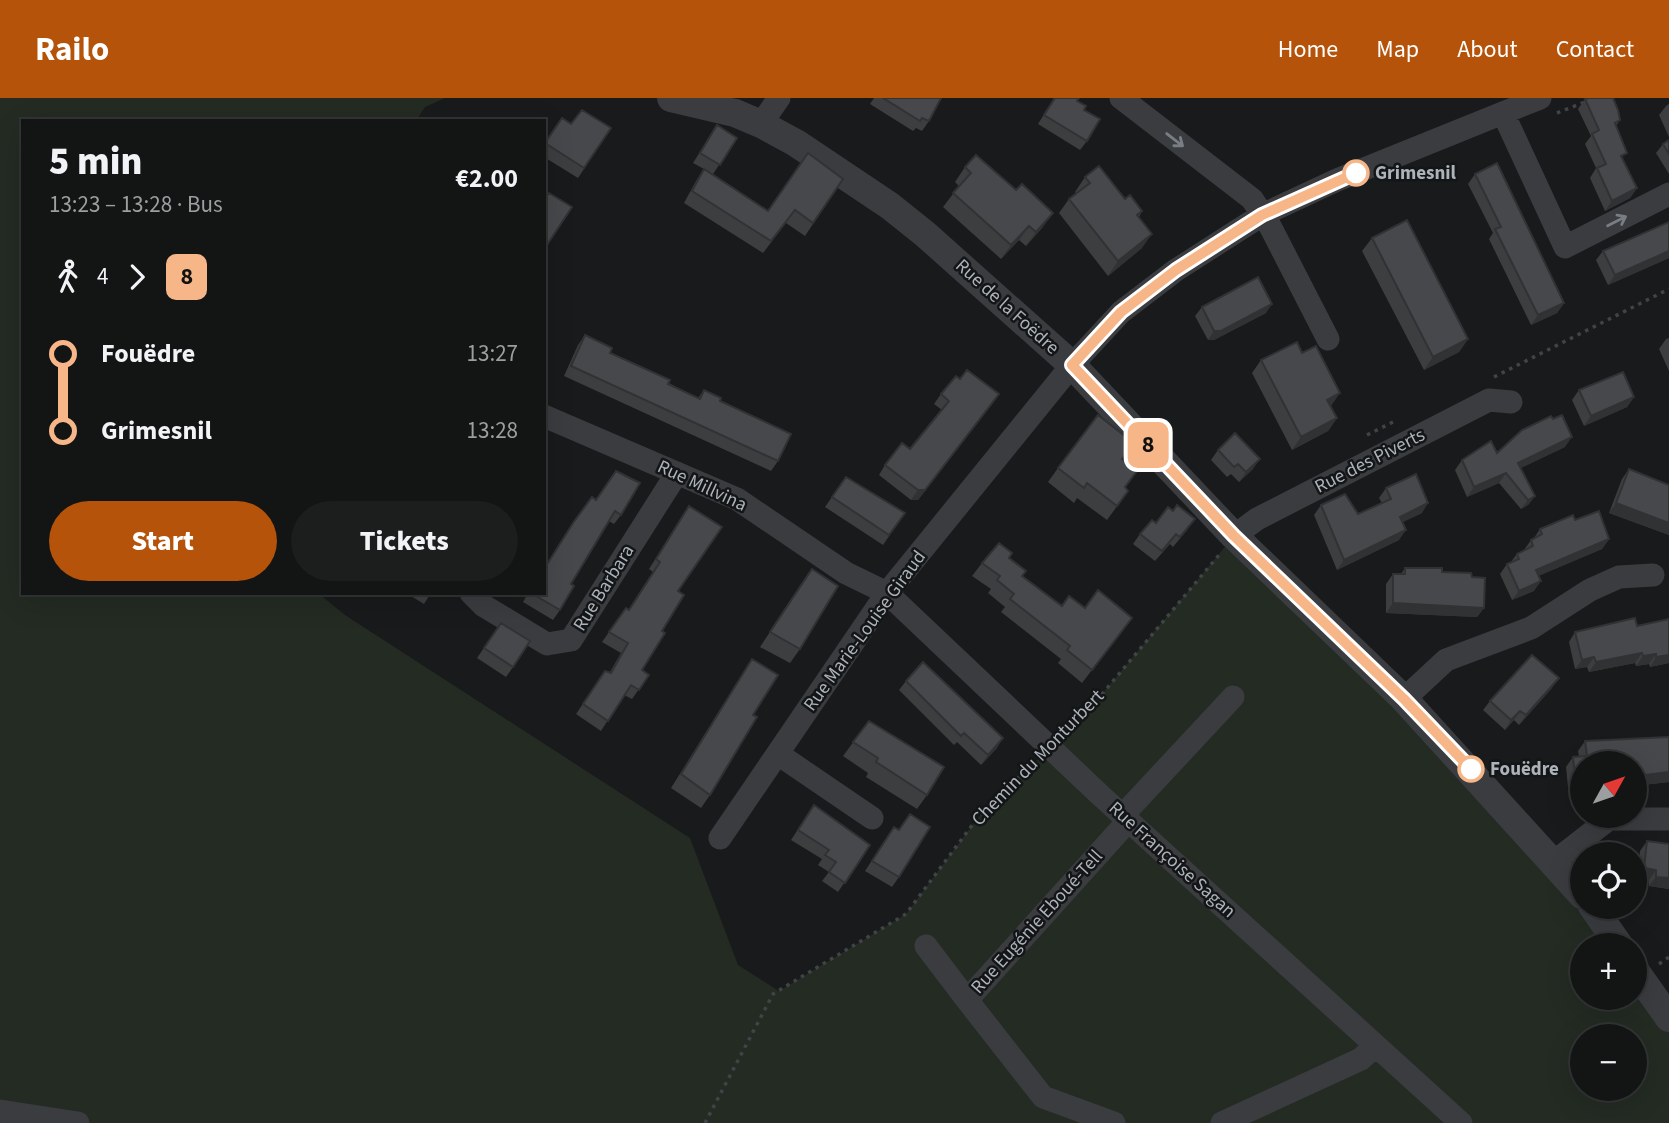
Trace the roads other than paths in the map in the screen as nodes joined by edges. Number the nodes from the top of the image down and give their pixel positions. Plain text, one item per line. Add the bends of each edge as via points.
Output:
1 (671, 98) edge
2 (779, 98) edge
3 (1121, 98) edge
4 (1540, 98) edge
5 (1503, 113) junction
6 (761, 124) junction
7 (1669, 194) edge
8 (1262, 215) junction
9 (1328, 339) dead end
10 (1072, 365) junction
11 (1511, 402) dead end
12 (546, 417) edge
13 (677, 473) junction
14 (1234, 536) junction
15 (1653, 575) dead end
16 (887, 593) junction
17 (473, 595) edge
18 (1233, 697) dead end
19 (1404, 699) junction
20 (778, 754) junction
21 (873, 818) dead end
22 (1126, 818) junction
23 (1669, 819) edge
24 (720, 838) dead end
25 (1555, 862) junction
26 (1570, 880) edge
27 (926, 946) dead end
28 (1647, 987) edge
29 (967, 1000) junction
30 (1669, 1018) edge
31 (1375, 1045) junction
32 (0, 1111) edge
33 (78, 1123) edge
34 (1114, 1123) edge
35 (1222, 1123) edge
36 (1461, 1123) edge

1 - 6 street, Rue de la Foëdre
2 - 6 street
3 -> 8 street via 1252,199
4 - 5 street, Rue Marie-Louise Giraud
5 -> 7 street via 1565,247
5 - 8 street, Rue Marie-Louise Giraud
6 - 10 street, Rue de la Foëdre via 890,206
8 - 9 street
8 - 10 street, Rue Marie-Louise Giraud via 1121,312
10 - 14 street, Rue de la Foëdre
10 - 16 street, Rue Marie-Louise Giraud
11 - 14 street, Rue des Piverts via 1489,400 1258,519
12 - 13 street, Rue Millvina
13 - 16 street, Rue Millvina via 737,499 846,573
13 - 17 street, Rue Barbara via 571,640 547,644
14 - 19 street, Rue de la Foëdre
15 - 19 street via 1619,577 1531,628 1446,660
16 - 20 street, Rue Marie-Louise Giraud
16 - 22 street, Rue Françoise Sagan
18 - 22 street, Rue Eugénie Eboué-Tell
19 - 25 street, Rue de la Foëdre
20 - 21 street
20 - 24 street, Rue Marie-Louise Giraud
22 - 29 street, Rue Eugénie Eboué-Tell
22 - 31 street, Rue Françoise Sagan
23 - 25 street via 1609,819
25 - 26 street, Rue de la Foëdre
27 - 29 street
28 - 30 street
29 - 34 street, Rue Eugénie Eboué-Tell via 1044,1097
31 - 35 street via 1361,1059
31 - 36 street, Rue Françoise Sagan
32 - 33 street

